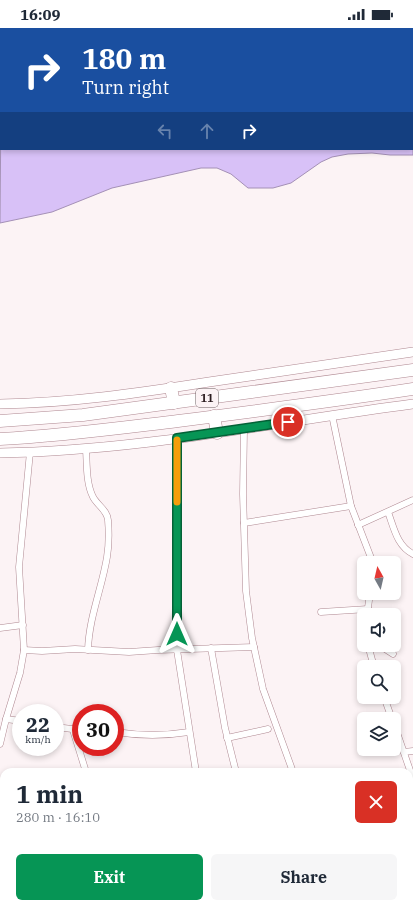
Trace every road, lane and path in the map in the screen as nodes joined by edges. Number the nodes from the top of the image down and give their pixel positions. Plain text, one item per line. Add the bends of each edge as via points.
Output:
1 (413, 352) edge
2 (413, 370) edge
3 (375, 375) junction
4 (413, 376) edge
5 (171, 388) junction
6 (408, 390) edge
7 (174, 403) junction
8 (0, 404) edge
9 (413, 404) edge
10 (243, 412) junction
11 (332, 415) junction
12 (214, 416) junction
13 (0, 421) edge
14 (244, 429) junction
15 (217, 433) junction
16 (177, 438) junction
17 (0, 439) edge
18 (86, 449) junction
19 (30, 452) junction
20 (0, 453) edge
21 (413, 500) edge
22 (351, 506) junction
23 (388, 512) junction
24 (244, 523) junction
25 (358, 525) junction
26 (413, 554) edge
27 (370, 556) edge
28 (321, 612) dead end
29 (357, 612) edge
30 (23, 625) junction
31 (0, 628) edge
32 (254, 647) junction
33 (211, 648) junction
34 (24, 650) junction
35 (88, 650) junction
36 (177, 650) junction
37 (390, 652) edge
38 (393, 654) dead end
39 (6, 719) junction
40 (12, 720) edge
41 (268, 728) dead end
42 (189, 732) junction
43 (124, 733) edge
44 (1, 734) edge
45 (227, 738) junction
46 (0, 744) edge
47 (401, 744) edge
48 (413, 751) edge
49 (404, 752) junction
50 (81, 756) edge
51 (409, 766) edge
52 (85, 768) edge
53 (195, 768) edge
54 (235, 768) edge
55 (292, 768) edge

1 - 5 main road
2 - 3 highway, 11
3 - 7 highway, 11
3 - 10 highway via 375,382 370,387 280,400
4 - 6 highway via 404,379 402,385
5 - 7 highway
5 - 8 main road via 84,399
6 - 10 highway, 11
7 - 13 highway, 11 via 83,415
9 - 11 main road
10 - 12 highway, 11
11 - 14 main road
11 - 22 street
12 - 15 highway
12 - 17 highway, 11 via 39,437
14 - 15 main road
14 - 24 street
15 - 16 main road
16 - 18 main road
16 - 36 street
18 - 19 main road
18 - 35 street via 91,492 108,518 108,555 91,623
19 - 20 main road
19 - 30 street via 19,567
21 - 23 street
22 - 24 street
22 - 25 street
23 - 25 street
23 - 26 street via 399,542 404,549
24 - 32 street via 246,591
25 - 27 street
28 - 29 street
30 - 31 street
30 - 34 street
32 - 33 street
32 - 55 street via 263,689
33 - 36 street
33 - 45 street
34 - 35 street
34 - 39 street
35 - 36 street
36 - 42 street
37 - 38 street
39 - 40 street
39 - 44 street
41 - 45 street
42 - 43 street via 142,736
42 - 53 street
44 - 46 street
45 - 54 street
47 - 49 street
48 - 49 street
49 - 51 street
50 - 52 street

